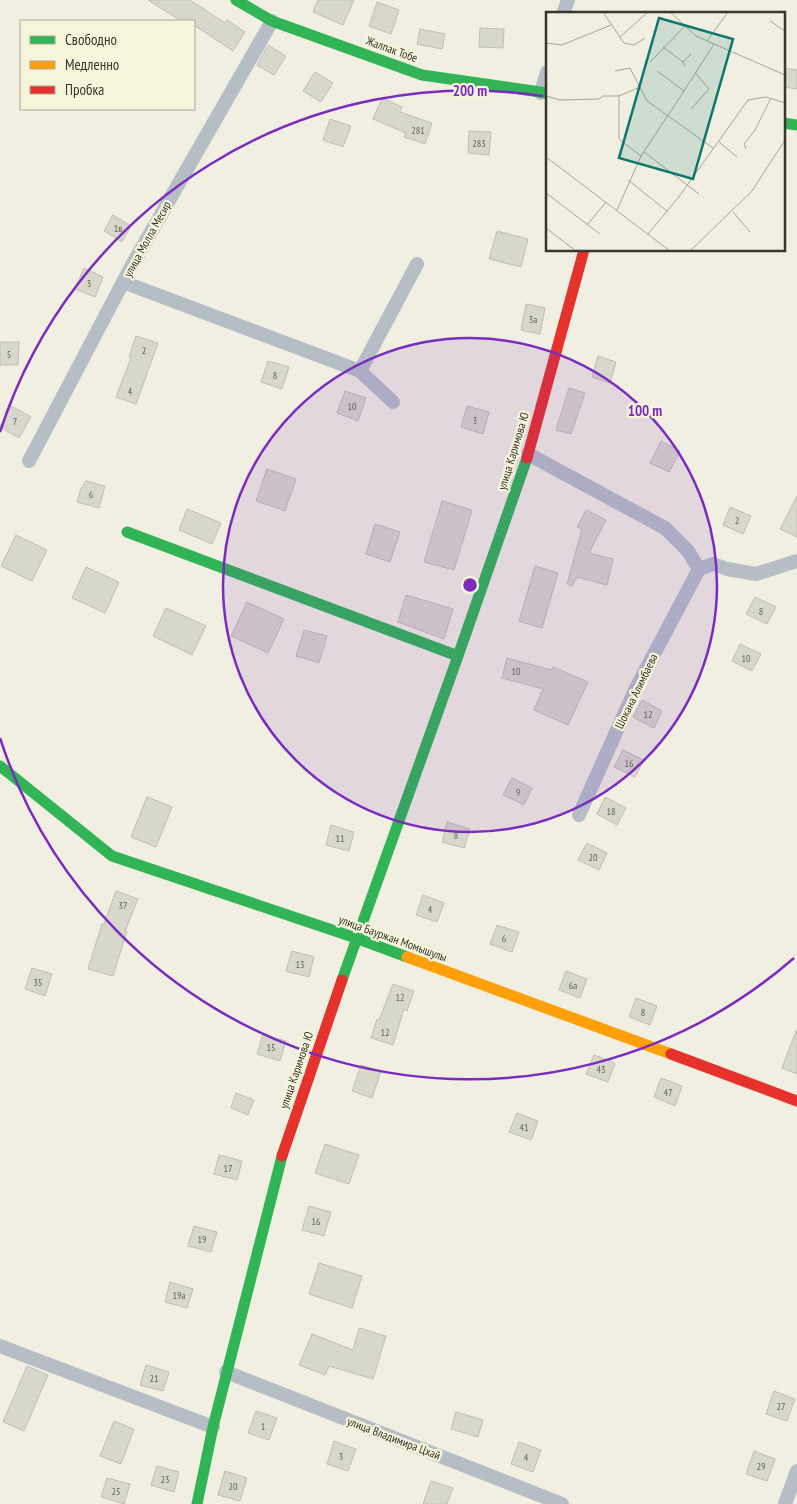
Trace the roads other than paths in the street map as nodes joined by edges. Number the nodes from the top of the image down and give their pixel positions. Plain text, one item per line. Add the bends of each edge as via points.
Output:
1 (236, 0) edge
2 (272, 21) junction
3 (546, 79) edge
4 (544, 93) edge
5 (784, 123) edge
6 (797, 125) edge
7 (584, 251) edge
8 (417, 264) dead end
9 (123, 282) junction
10 (360, 371) junction
11 (392, 402) dead end
12 (528, 454) junction
13 (29, 461) dead end
14 (127, 532) dead end
15 (797, 561) edge
16 (699, 569) junction
17 (458, 656) junction
18 (0, 766) edge
19 (579, 815) dead end
20 (356, 938) junction
21 (797, 1101) edge
22 (0, 1346) edge
23 (226, 1372) junction
24 (213, 1427) junction
25 (797, 1471) edge
26 (197, 1504) edge
27 (562, 1504) edge
28 (785, 1504) edge

1 - 2 street, Жалпак Тобе
2 - 4 street, Жалпак Тобе via 422,75
2 - 9 street, улица Молла Месир
3 - 4 street
5 - 6 street
7 - 12 street, улица Каримова Ю
8 - 10 street
9 - 10 street
9 - 13 street, улица Молла Месир
10 - 11 street
12 - 16 street via 665,528 688,551
12 - 17 street, улица Каримова Ю
14 - 17 street
15 - 16 street via 756,574 713,564
16 - 19 street, Шокана Алимбаева via 635,690
17 - 20 street, улица Каримова Ю
18 - 20 street, улица Бауржан Момышулы via 112,856
20 - 21 street, улица Бауржан Момышулы
20 - 23 street, улица Каримова Ю via 283,1151
22 - 24 street
23 - 24 street, улица Каримова Ю
23 - 27 street, улица Владимира Цхай
24 - 26 street, улица Каримова Ю
25 - 28 street

